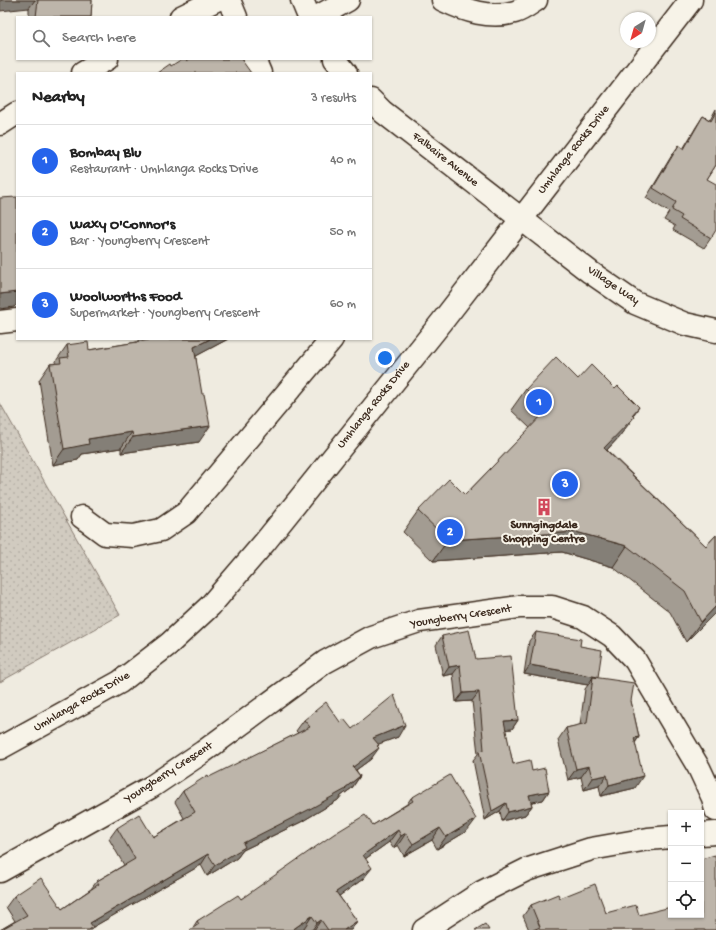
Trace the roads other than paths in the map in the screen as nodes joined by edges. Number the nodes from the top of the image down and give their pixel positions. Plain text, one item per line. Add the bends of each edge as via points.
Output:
1 (216, 0) edge
2 (229, 0) edge
3 (302, 0) edge
4 (348, 0) edge
5 (443, 0) edge
6 (536, 0) edge
7 (691, 0) edge
8 (183, 16) edge
9 (236, 16) edge
10 (309, 16) edge
11 (319, 16) edge
12 (105, 60) edge
13 (254, 60) edge
14 (336, 60) edge
15 (85, 72) edge
16 (260, 72) edge
17 (345, 72) edge
18 (372, 101) edge
19 (16, 114) edge
20 (0, 124) edge
21 (521, 218) junction
22 (16, 320) edge
23 (0, 322) edge
24 (716, 331) edge
25 (331, 340) edge
26 (82, 517) dead end
27 (0, 748) edge
28 (716, 810) edge
29 (716, 832) edge
30 (704, 834) edge
31 (668, 837) edge
32 (0, 871) edge
33 (424, 930) edge

1 - 8 street
2 - 9 street
3 - 10 street
4 - 11 street
5 - 6 street via 464,10 488,15 516,12
7 - 21 street, Umhlanga Rocks Drive
12 - 15 street
13 - 16 street
14 - 17 street
18 - 21 street, Falbaire Avenue
19 - 20 street
21 - 24 street, Village Way via 590,272 635,302 685,324
21 - 27 street, Umhlanga Rocks Drive via 441,323 265,542 210,606 169,644 120,682
22 - 23 street
25 - 26 street via 186,513 161,530 133,536 105,534
28 - 32 street, Youngberry Crescent via 699,768 635,660 612,636 583,617 552,607 519,607 419,621 371,637 325,662 151,787
29 - 30 street
31 - 33 street via 591,849 526,870 482,892

